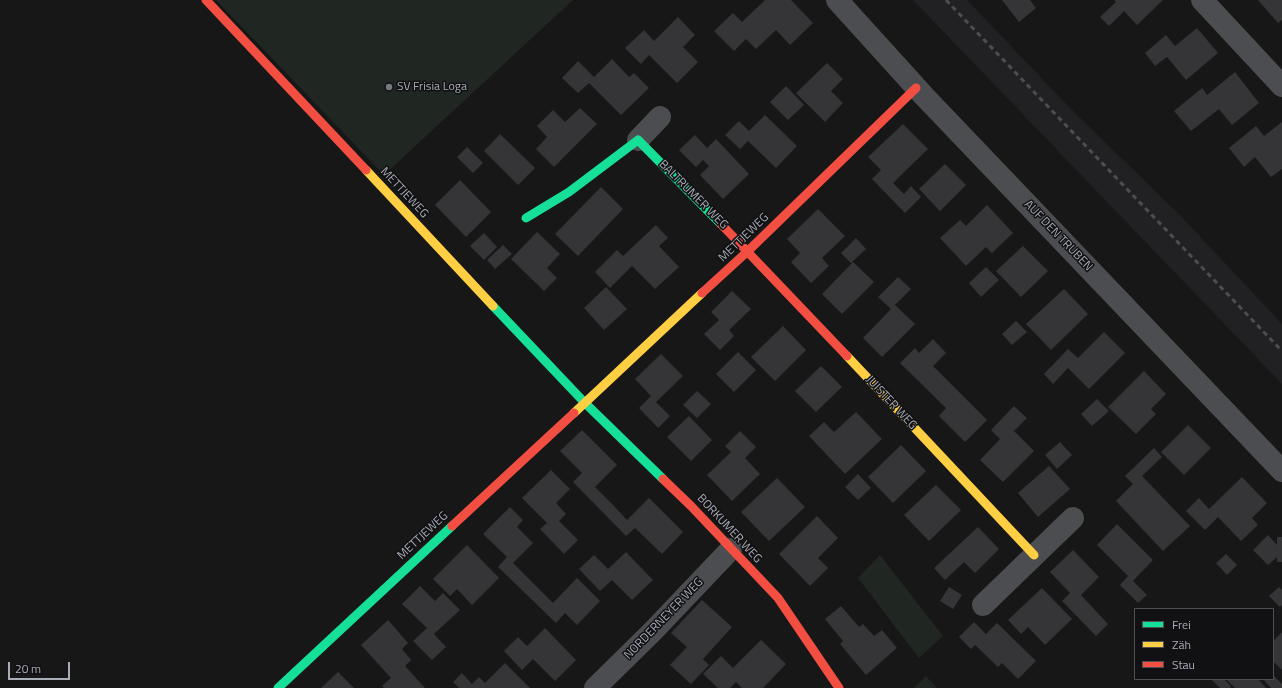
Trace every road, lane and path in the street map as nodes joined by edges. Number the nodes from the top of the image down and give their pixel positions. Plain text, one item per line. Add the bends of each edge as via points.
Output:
1 (206, 0) edge
2 (837, 0) edge
3 (1202, 0) edge
4 (1282, 86) edge
5 (916, 88) junction
6 (660, 117) dead end
7 (638, 140) junction
8 (526, 218) dead end
9 (748, 251) junction
10 (584, 402) junction
11 (1282, 471) edge
12 (1073, 518) dead end
13 (731, 549) junction
14 (1034, 555) junction
15 (983, 604) dead end
16 (278, 688) edge
17 (595, 688) edge
18 (838, 688) edge

1 - 10 street, METTJEWEG
2 - 5 street, AUF DEN TRUBEN
3 - 4 street
5 - 9 street, METTJEWEG
5 - 11 street, AUF DEN TRUBEN
6 - 7 street
7 - 8 street via 569,192
7 - 9 street, BALTRUMER WEG
9 - 10 street, METTJEWEG
9 - 14 street, JUISTER WEG
10 - 13 street, BORKUMER WEG via 691,506
10 - 16 street, METTJEWEG
12 - 14 street
13 - 17 street, NORDERNEYER WEG
13 - 18 street, BORKUMER WEG via 778,598
14 - 15 street

